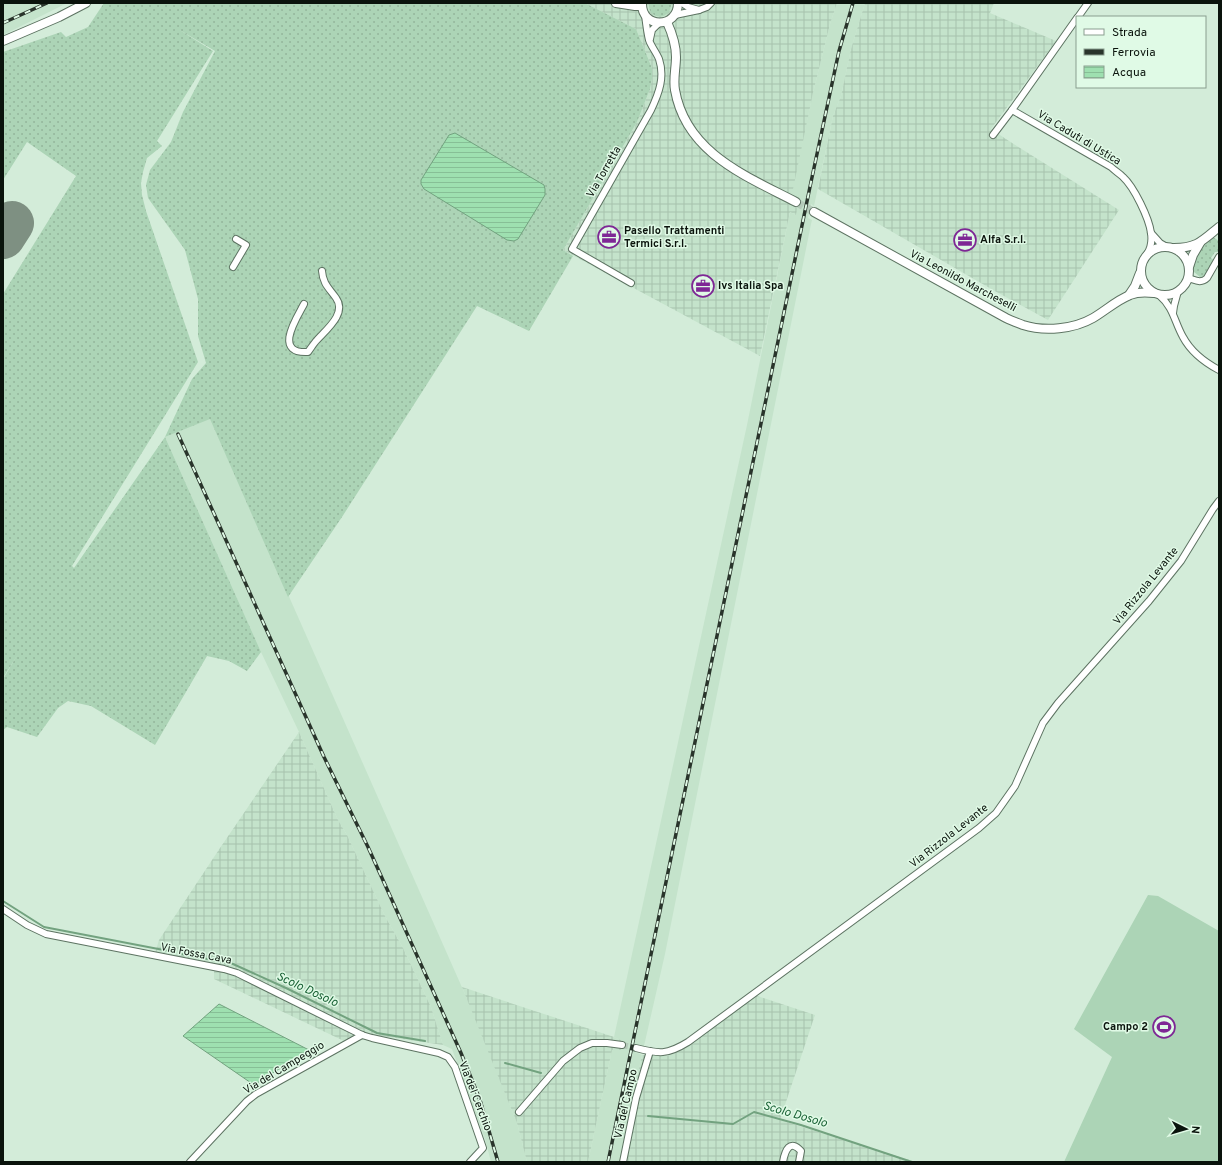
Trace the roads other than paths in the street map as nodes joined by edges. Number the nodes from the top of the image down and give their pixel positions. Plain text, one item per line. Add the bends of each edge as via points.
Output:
1 (86, 3) edge
2 (616, 3) edge
3 (678, 3) edge
4 (682, 3) edge
5 (711, 3) edge
6 (1088, 3) edge
7 (643, 7) edge
8 (700, 10) junction
9 (675, 16) junction
10 (1078, 16) edge
11 (1076, 19) edge
12 (663, 22) junction
13 (650, 40) junction
14 (3, 41) edge
15 (1012, 110) junction
16 (993, 135) dead end
17 (796, 202) tunnel mouth
18 (814, 212) tunnel mouth
19 (1219, 227) edge
20 (1151, 233) junction
21 (236, 240) dead end
22 (1200, 242) junction
23 (1170, 247) junction
24 (1147, 254) junction
25 (1219, 257) edge
26 (233, 267) dead end
27 (1189, 268) junction
28 (1141, 269) junction
29 (322, 271) dead end
30 (1188, 278) junction
31 (631, 283) dead end
32 (1178, 292) junction
33 (1156, 294) junction
34 (1129, 295) junction
35 (304, 304) dead end
36 (1173, 313) junction
37 (1219, 370) edge
38 (1219, 501) edge
39 (3, 909) edge
40 (362, 1035) junction
41 (622, 1045) tunnel mouth
42 (636, 1048) tunnel mouth
43 (650, 1051) junction
44 (448, 1057) joint
45 (519, 1112) dead end
46 (190, 1162) edge
47 (470, 1162) edge
48 (623, 1162) edge
49 (783, 1162) edge
50 (800, 1162) edge

1 - 14 street
2 - 7 street
3 - 9 street
4 - 8 street
5 - 8 street
6 - 10 street
7 - 12 street via 650,20
7 - 13 street, Via Torretta
8 - 9 street
9 - 12 street
11 - 15 street
12 - 13 street via 652,30
12 - 17 street via 673,36 675,46 676,96 694,134 709,151 727,165
13 - 31 street, Via Torretta via 661,67 660,91 652,110 572,249
15 - 16 street
15 - 20 street, Via Caduti di Ustica via 1124,177 1143,209
18 - 34 street, Via Leonildo Marcheselli via 1024,326 1057,328 1074,325 1091,319
19 - 22 street
20 - 23 street, Via Caduti di Ustica via 1160,243
20 - 24 street, Via Caduti di Ustica via 1150,250
21 - 26 street via 246,245
22 - 23 street via 1192,247
22 - 27 street
23 - 24 street via 1154,249
23 - 27 street via 1185,257
24 - 28 street
25 - 30 street via 1204,281
27 - 30 street
28 - 33 street via 1146,286
28 - 34 street, Via Leonildo Marcheselli via 1140,276
29 - 35 street via 325,284 339,303 338,313 336,319 308,352 296,351 288,341
30 - 32 street
32 - 33 street via 1170,295
32 - 36 street
33 - 34 street, Via Leonildo Marcheselli
33 - 36 street via 1165,300
36 - 37 street via 1189,347 1206,364
38 - 43 street, Via Rizzola Levante via 1181,561 1043,723 1015,786 996,813 688,1042 675,1050
39 - 40 street, Via Fossa Cava via 27,926 46,934 237,973
40 - 44 street, Via Fossa Cava
40 - 46 street, Via del Campeggio via 256,1094
41 - 45 street via 592,1043 580,1048 563,1061
42 - 43 street, Via Rizzola Levante
43 - 48 street, Via del Campo via 636,1098
44 - 47 street, Via del Cerchio via 455,1067 483,1148
49 - 50 street via 788,1148 797,1146 802,1151

